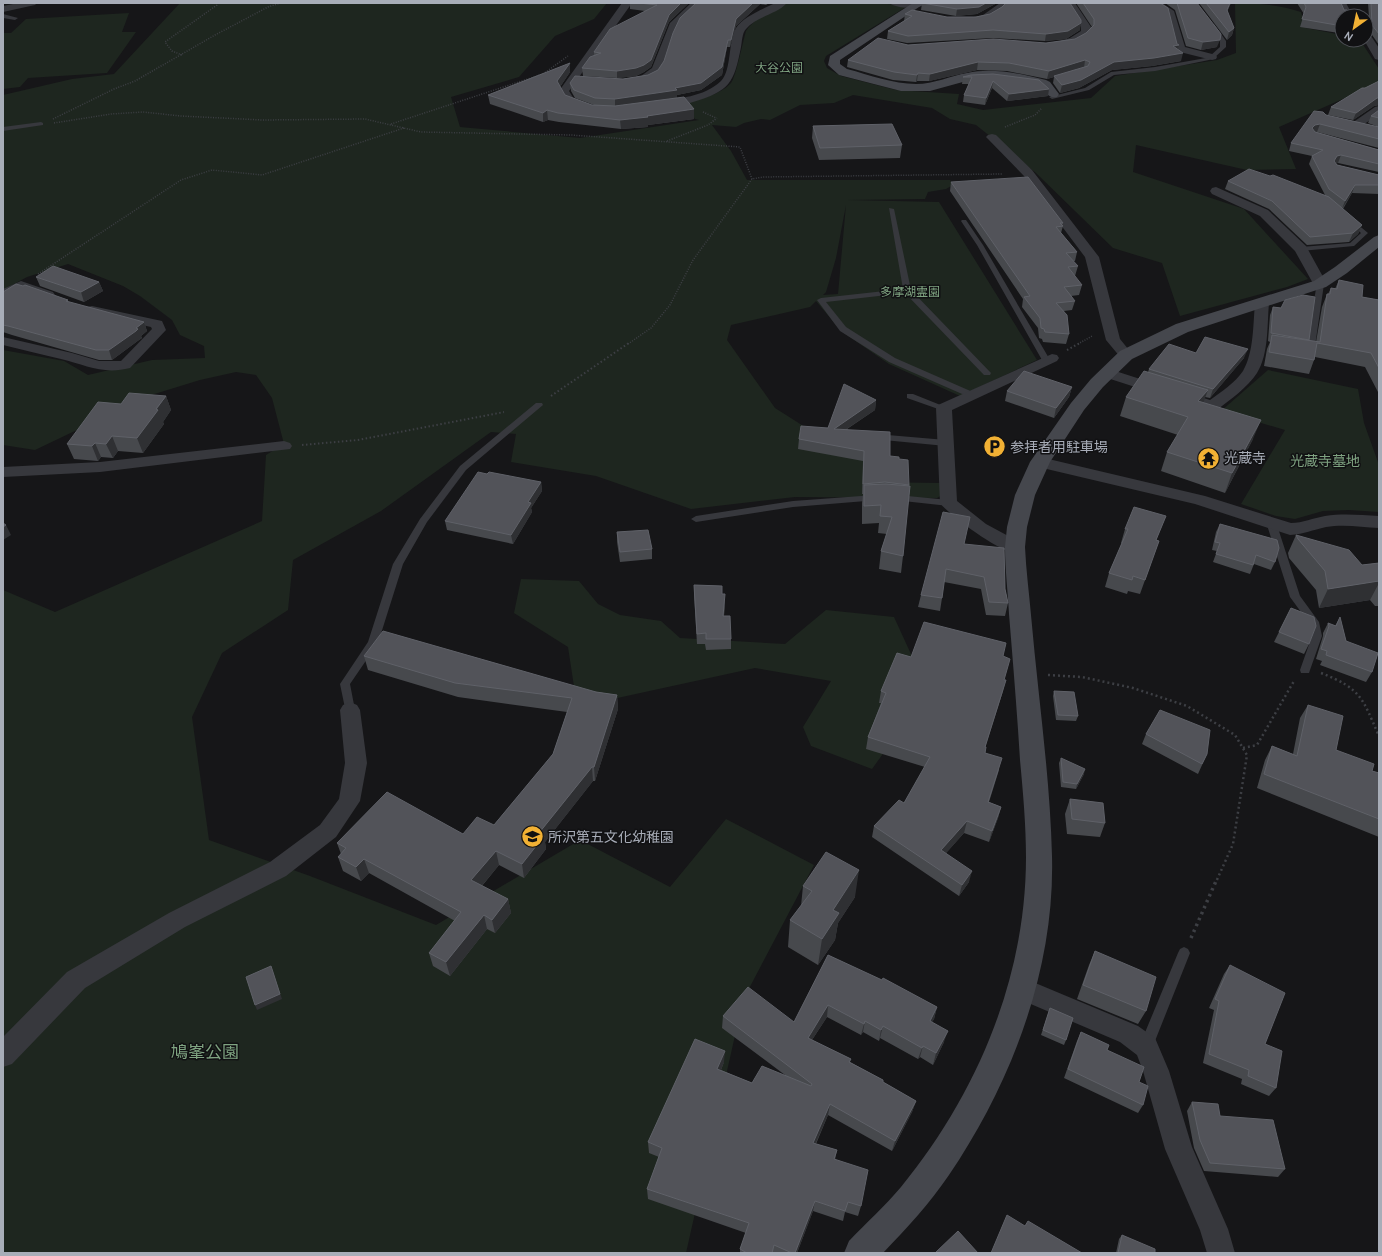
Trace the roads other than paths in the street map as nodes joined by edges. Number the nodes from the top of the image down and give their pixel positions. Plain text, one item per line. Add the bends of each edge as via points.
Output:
1 (32, 3) edge
2 (627, 3) edge
3 (697, 3) edge
4 (782, 3) edge
5 (894, 3) edge
6 (1006, 3) edge
7 (1070, 3) edge
8 (1155, 3) edge
9 (920, 7) edge
10 (3, 9) edge
11 (3, 16) edge
12 (15, 18) dead end
13 (963, 21) edge
14 (1210, 22) edge
15 (864, 38) junction
16 (878, 42) edge
17 (1050, 45) edge
18 (1374, 48) edge
19 (1212, 57) junction
20 (1379, 57) edge
21 (572, 79) junction
22 (586, 80) edge
23 (1054, 80) edge
24 (622, 82) edge
25 (1042, 84) junction
26 (1053, 95) joint
27 (654, 106) edge
28 (1379, 109) edge
29 (601, 110) edge
30 (1342, 122) edge
31 (41, 124) road end
32 (3, 129) edge
33 (992, 138) road end
34 (1216, 191) dead end
35 (891, 209) dead end
36 (1343, 214) edge
37 (964, 221) dead end
38 (1379, 240) edge
39 (1302, 249) junction
40 (1320, 284) junction
41 (907, 291) junction
42 (3, 294) edge
43 (63, 300) edge
44 (1262, 303) junction
45 (78, 305) edge
46 (3, 341) edge
47 (1303, 352) edge
48 (1126, 355) junction
49 (1049, 359) joint
50 (987, 373) dead end
51 (1106, 373) junction
52 (972, 395) junction
53 (910, 396) dead end
54 (539, 405) road end
55 (944, 408) junction
56 (865, 436) edge
57 (946, 443) junction
58 (284, 446) road end
59 (1040, 462) junction
60 (3, 472) edge
61 (949, 503) junction
62 (696, 519) dead end
63 (1271, 522) junction
64 (1379, 522) edge
65 (1015, 548) junction
66 (1305, 670) road end
67 (350, 710) joint
68 (1184, 953) road end
69 (1021, 988) junction
70 (1146, 1047) junction
71 (3, 1055) edge
72 (861, 1253) edge
73 (1221, 1253) edge

1 - 10 street
2 - 21 street
3 - 24 street via 676,23 657,69 644,79
4 - 27 street via 755,16 740,29 726,82 706,95
5 - 9 street
6 - 13 street via 986,17
7 - 17 street via 1086,27 1086,32 1069,43
8 - 19 street via 1171,13 1180,49
9 - 15 street
11 - 12 lane
14 - 19 lane via 1224,41 1223,47
15 - 16 street
15 - 25 street via 834,59 834,65 843,72 901,87 930,87 969,76 992,75 1020,78
18 - 20 street
19 - 26 lane via 1113,73 1087,89
21 - 22 street
21 - 29 street via 564,91 570,101 593,110
23 - 25 lane
25 - 26 street via 1046,85
28 - 30 street via 1362,126
31 - 32 lane
33 - 48 street via 1028,173 1092,257 1113,340
34 - 39 street via 1264,213
35 - 41 lane
36 - 39 lane via 1365,233 1352,245
37 - 49 lane
38 - 40 street
39 - 40 street
40 - 44 street
40 - 47 lane via 1310,353
41 - 50 lane
41 - 52 lane via 821,300 843,329 892,360
42 - 43 street via 21,285
44 - 48 street via 1182,328
44 - 51 street via 1261,344 1252,369 1233,391 1212,406
45 - 46 street via 157,324 158,330 125,365 98,366
48 - 51 street
49 - 52 street
51 - 59 street via 1077,407
52 - 55 street
53 - 55 lane
54 - 67 lane via 463,468 423,521 398,564 373,642 345,684
55 - 57 street
56 - 57 lane
57 - 61 street
58 - 60 street via 100,467
59 - 63 street via 1200,500
59 - 65 street via 1025,496
61 - 62 lane via 884,497 864,498 793,504
61 - 65 street via 970,522
63 - 64 street via 1290,529 1340,520
63 - 66 lane via 1295,597 1314,622 1317,636
65 - 69 street via 1036,804 1039,879 1032,943
67 - 71 street via 355,770 349,801 328,831 278,869 177,920 76,980
68 - 70 lane
69 - 70 street via 1129,1034
69 - 72 street via 1000,1051 966,1119 913,1197
70 - 73 street via 1156,1071 1179,1149 1214,1229

